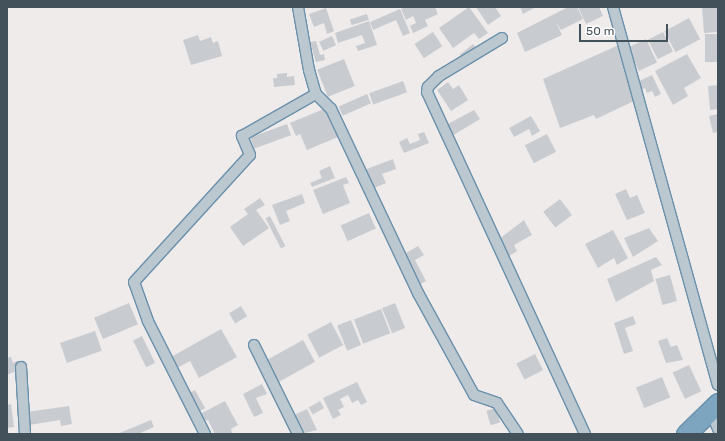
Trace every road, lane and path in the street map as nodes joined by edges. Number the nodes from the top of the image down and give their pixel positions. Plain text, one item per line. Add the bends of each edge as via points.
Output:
1 (298, 7) edge
2 (613, 7) edge
3 (502, 38) dead end
4 (316, 94) junction
5 (254, 345) dead end
6 (21, 367) dead end
7 (718, 385) edge
8 (714, 406) edge
9 (718, 429) edge
10 (25, 434) edge
11 (205, 434) edge
12 (298, 434) edge
13 (518, 434) edge
14 (585, 434) edge
15 (686, 434) edge

1 - 4 street
2 - 7 street
3 - 14 street via 439,76 428,87 427,92
4 - 11 street via 242,136 250,155 134,282 148,320
4 - 13 street via 331,109 414,286 474,395 497,403
5 - 12 street
6 - 10 street
8 - 9 street
8 - 15 highway

